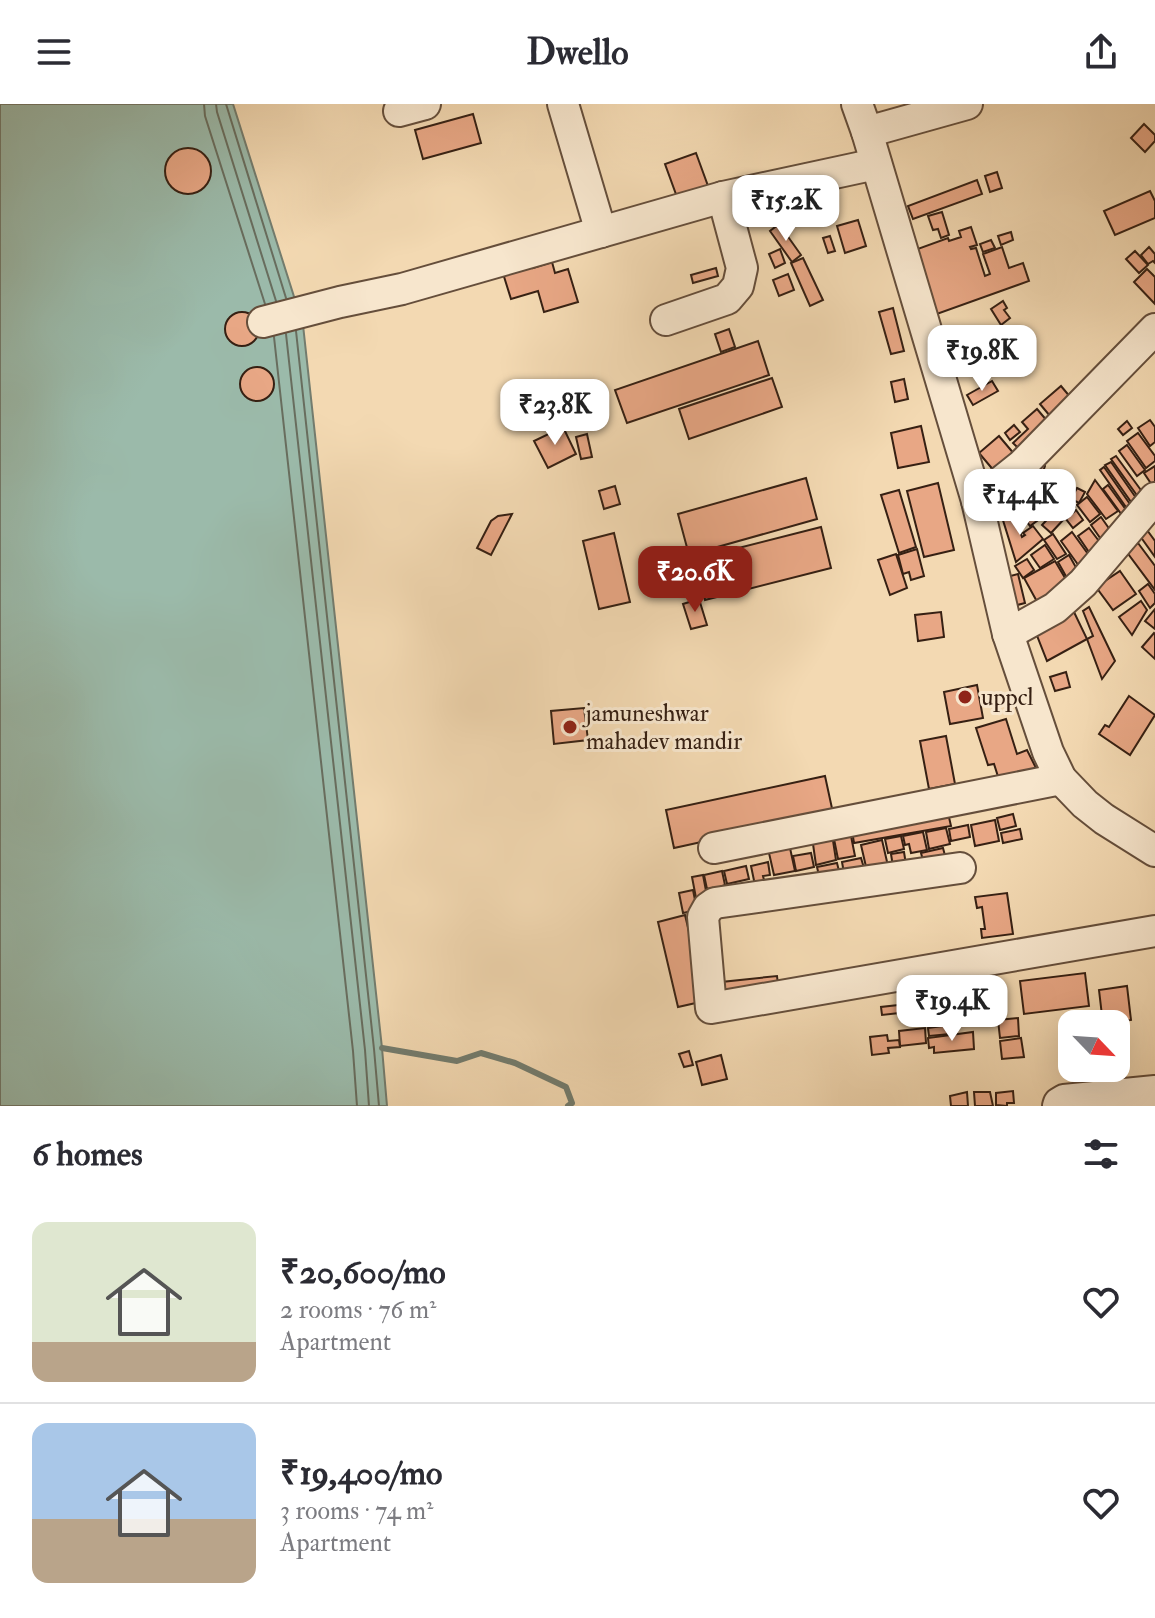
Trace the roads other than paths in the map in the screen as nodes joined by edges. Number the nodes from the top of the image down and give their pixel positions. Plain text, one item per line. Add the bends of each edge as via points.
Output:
1 (563, 104) edge
2 (967, 104) edge
3 (862, 118) edge
4 (876, 164) junction
5 (723, 197) junction
6 (601, 232) junction
7 (666, 320) dead end
8 (263, 322) dead end
9 (1153, 334) edge
10 (1155, 498) edge
11 (977, 501) junction
12 (1008, 634) junction
13 (1061, 779) junction
14 (714, 848) dead end
15 (1155, 851) edge
16 (960, 868) dead end
17 (1155, 931) edge
18 (1155, 1091) edge
19 (1058, 1106) edge

1 - 6 street
2 - 3 street
3 - 4 street
4 - 5 street
4 - 11 street
5 - 6 street
5 - 7 street via 742,268 738,286 727,299
6 - 8 street
9 - 11 street via 1022,465
10 - 12 street via 1083,583 1055,608
11 - 12 street
12 - 13 street
13 - 14 street
13 - 15 street via 1104,819
16 - 17 street via 715,903 703,917 711,1008
18 - 19 street via 1064,1100

